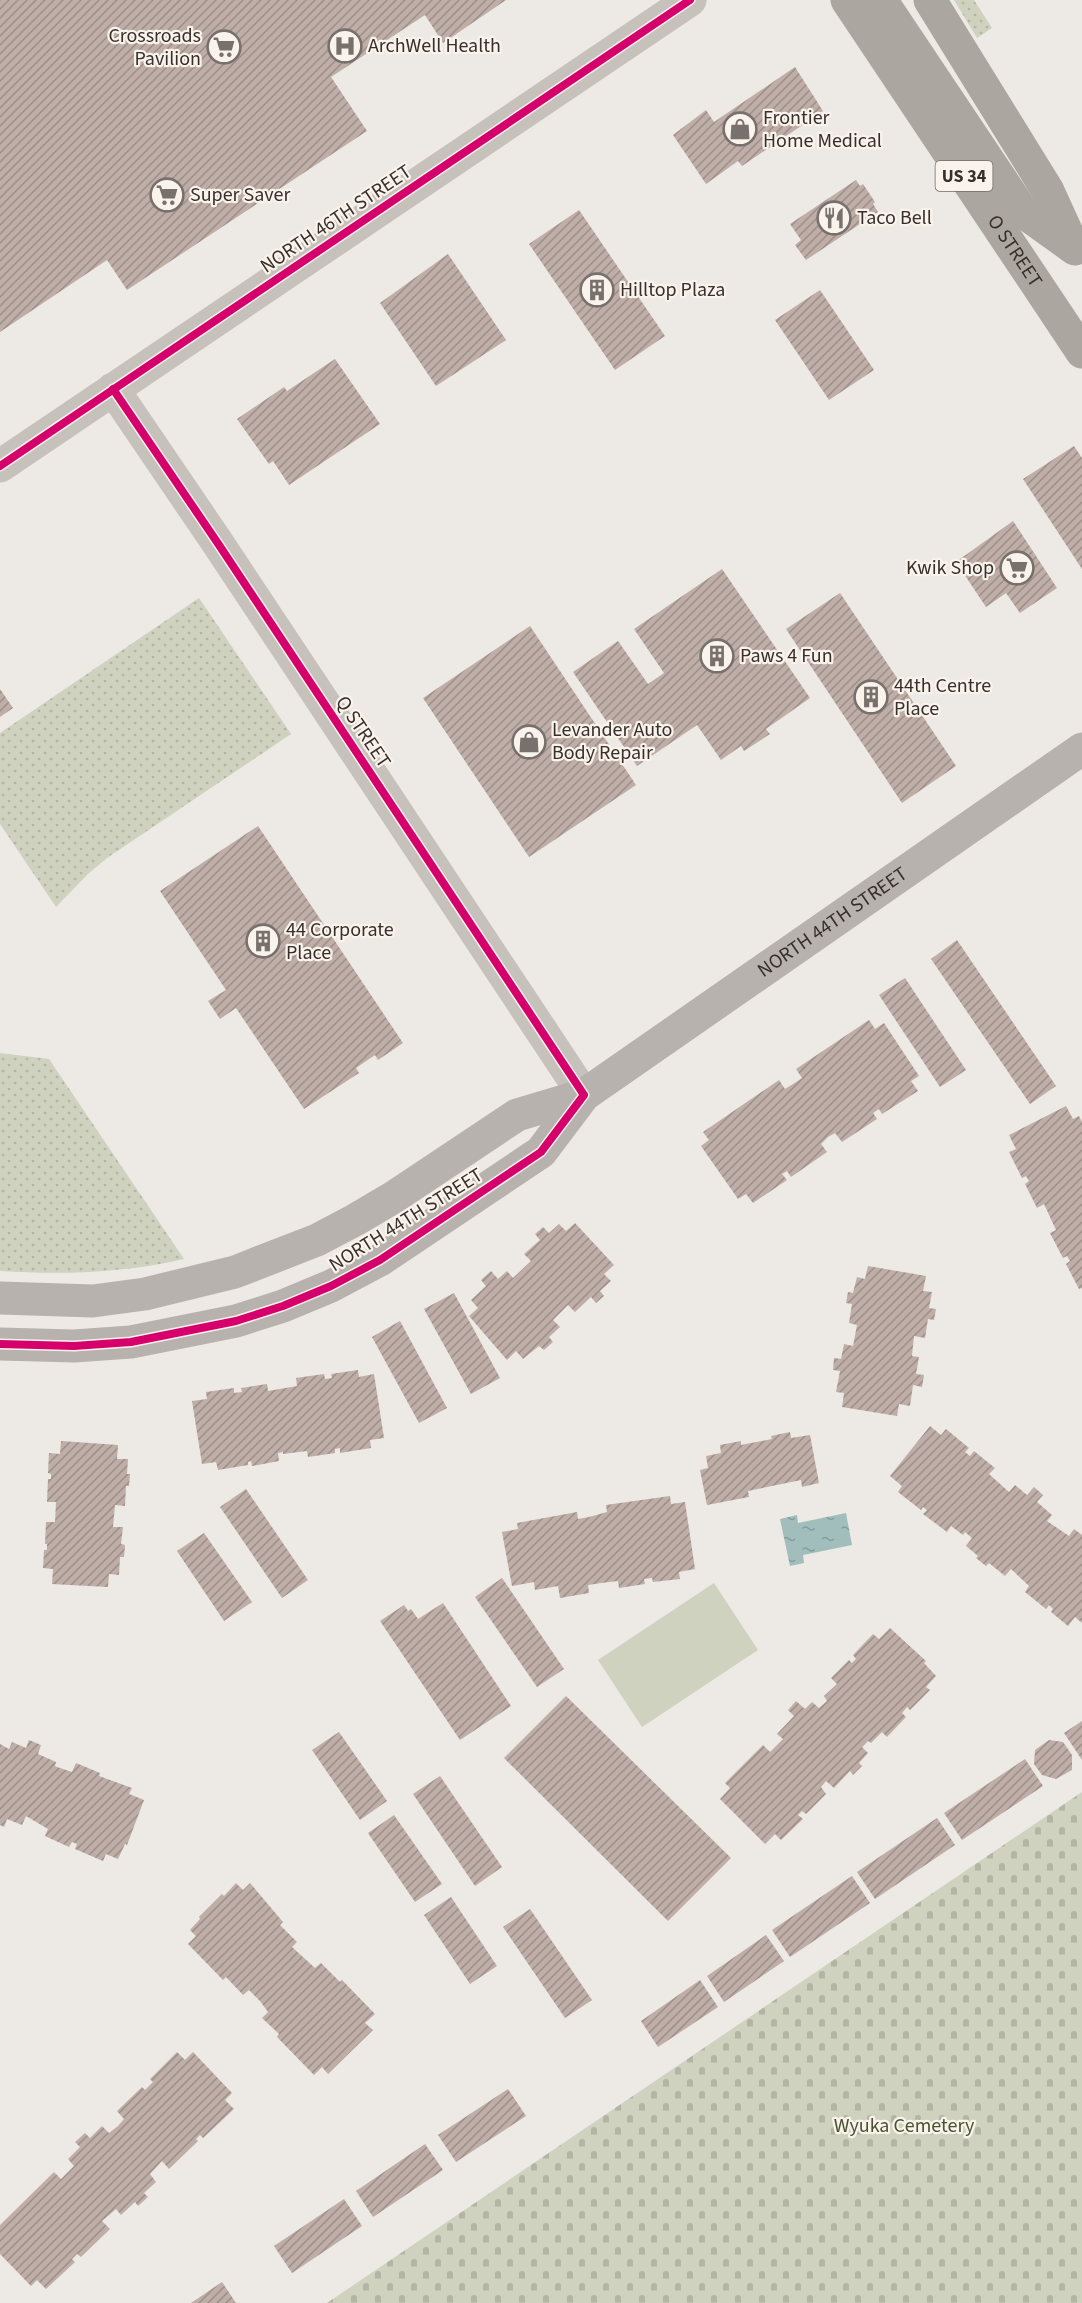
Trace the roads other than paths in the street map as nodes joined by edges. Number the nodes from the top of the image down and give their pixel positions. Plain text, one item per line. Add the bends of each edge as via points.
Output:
1 (690, 0) edge
2 (847, 0) edge
3 (881, 0) edge
4 (930, 0) edge
5 (1080, 251) edge
6 (1082, 352) edge
7 (113, 389) junction
8 (0, 466) edge
9 (1082, 749) edge
10 (584, 1095) junction
11 (0, 1298) edge
12 (0, 1344) edge

1 - 7 street, NORTH 46TH STREET
2 - 6 main road, O STREET / US 34
3 - 5 main road via 1022,211
4 - 5 main road via 1048,191
7 - 8 street, NORTH 46TH STREET
7 - 10 street, Q STREET
9 - 10 main road, NORTH 44TH STREET
10 - 11 main road, NORTH 44TH STREET via 517,1114 355,1220 317,1240 236,1272 145,1294 93,1301
10 - 12 main road, NORTH 44TH STREET via 541,1152 380,1260 331,1286 236,1321 131,1342 74,1346

